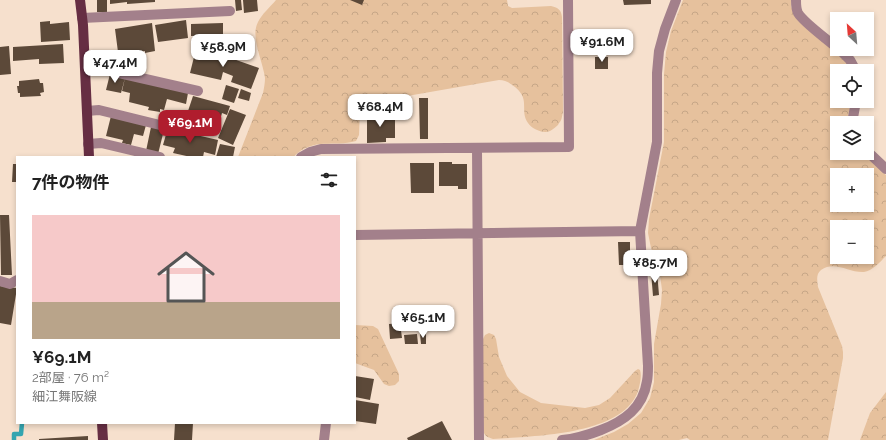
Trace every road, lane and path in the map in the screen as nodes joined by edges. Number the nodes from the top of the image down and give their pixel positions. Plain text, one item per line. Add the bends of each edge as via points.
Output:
1 (80, 0) edge
2 (568, 0) edge
3 (676, 0) edge
4 (796, 0) edge
5 (230, 11) dead end
6 (82, 18) junction
7 (830, 41) edge
8 (846, 56) edge
9 (852, 64) edge
10 (85, 68) junction
11 (198, 92) dead end
12 (87, 111) junction
13 (168, 127) dead end
14 (88, 144) junction
15 (477, 148) junction
16 (89, 156) edge
17 (156, 156) edge
18 (303, 156) edge
19 (874, 158) edge
20 (886, 169) edge
21 (640, 231) junction
22 (477, 233) junction
23 (356, 235) edge
24 (0, 281) edge
25 (16, 281) edge
26 (102, 424) edge
27 (326, 424) edge
28 (103, 440) edge
29 (324, 440) edge
30 (479, 440) edge
31 (562, 440) edge

1 - 6 main road
2 - 15 street via 570,147
3 - 21 street via 659,51 657,142
4 - 7 street via 798,13
5 - 6 street
6 - 10 main road
8 - 9 street
10 - 11 street via 97,68
10 - 12 main road
12 - 13 street via 99,110
12 - 14 main road
14 - 16 main road
14 - 17 street via 101,143
15 - 18 street via 321,149
15 - 22 street
19 - 20 street
21 - 22 street
21 - 31 street via 648,366 648,381 643,395 624,419 590,434
22 - 23 street
22 - 30 street
24 - 25 street via 10,284
26 - 28 main road
27 - 29 street

